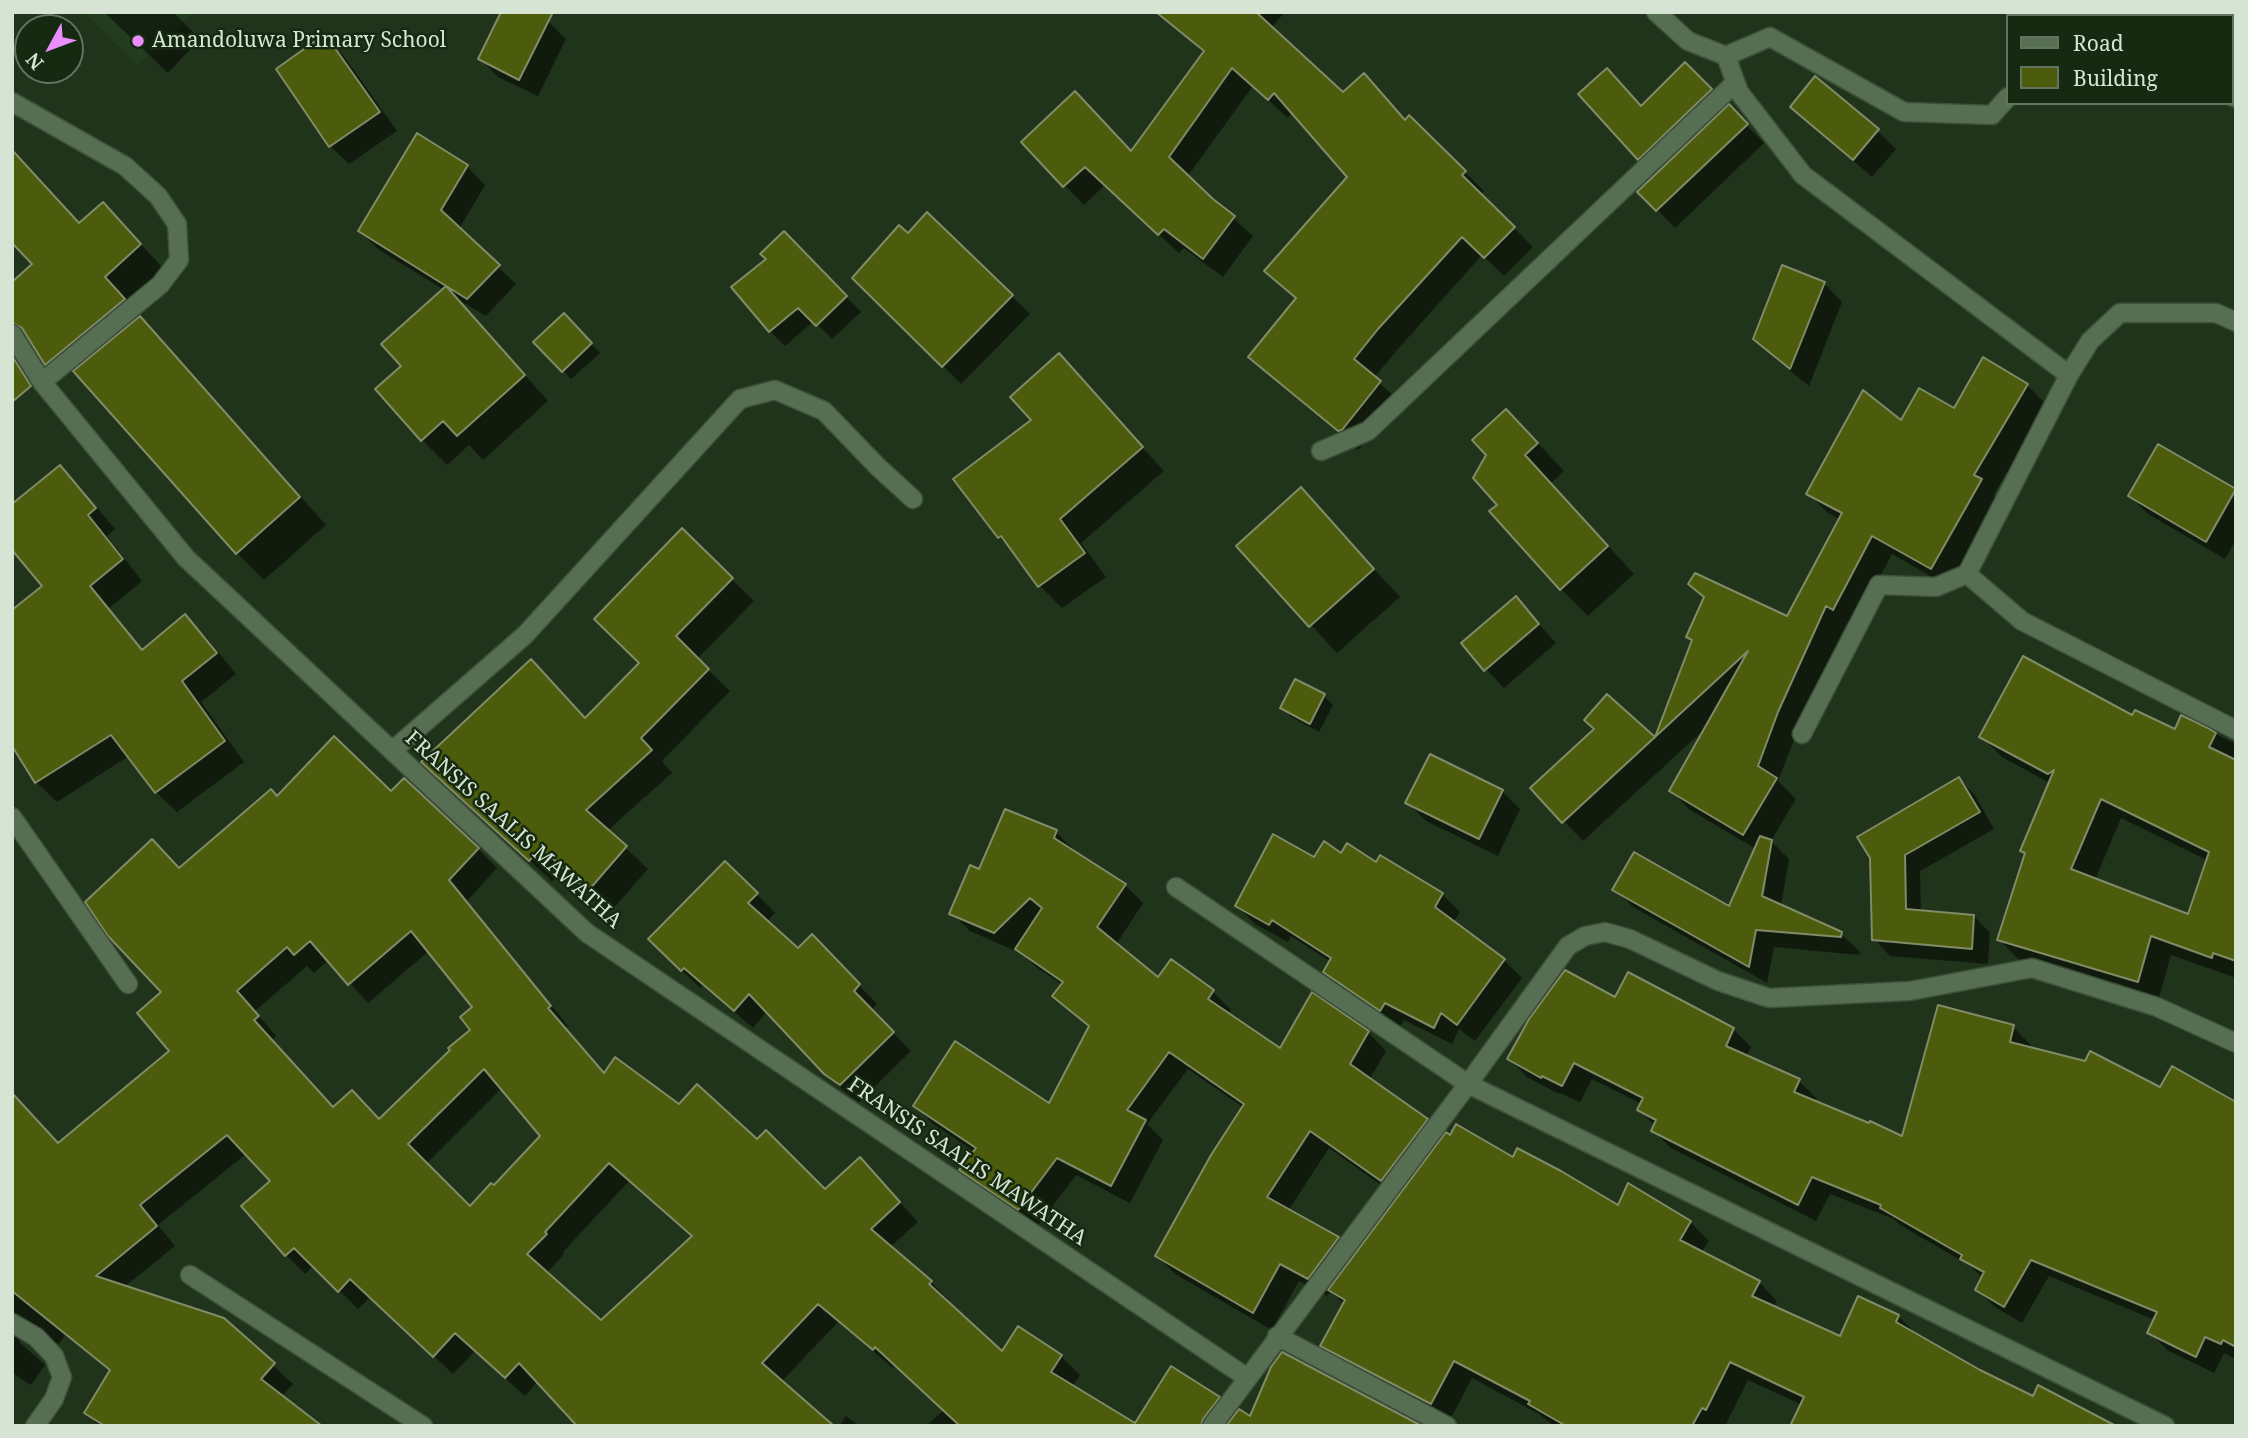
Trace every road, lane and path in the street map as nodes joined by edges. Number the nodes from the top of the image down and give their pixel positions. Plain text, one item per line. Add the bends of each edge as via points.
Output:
1 (1656, 12) edge
2 (1726, 56) junction
3 (1735, 83) junction
4 (2007, 98) edge
5 (12, 102) edge
6 (2236, 323) edge
7 (12, 334) edge
8 (2069, 375) junction
9 (41, 382) junction
10 (1321, 451) dead end
11 (913, 499) dead end
12 (1967, 574) junction
13 (2236, 730) edge
14 (1802, 734) dead end
15 (392, 751) junction
16 (12, 817) edge
17 (1176, 887) dead end
18 (128, 984) dead end
19 (2236, 1043) edge
20 (1468, 1084) junction
21 (190, 1275) dead end
22 (12, 1323) edge
23 (1277, 1336) junction
24 (1246, 1377) junction
25 (35, 1426) edge
26 (423, 1426) edge
27 (1212, 1426) edge
28 (1447, 1426) edge
29 (2165, 1426) edge

1 - 2 street via 1688,41
2 - 3 street
2 - 4 street via 1770,37 1904,112 1992,115
3 - 8 street via 1803,174
3 - 10 street via 1368,431
5 - 9 street via 125,166 158,195 177,224 179,260 160,285
6 - 8 street via 2216,313 2120,313 2090,341
7 - 9 street, FRANSIS SAALIS MAWATHA
8 - 12 street
9 - 15 street, FRANSIS SAALIS MAWATHA via 186,558
11 - 15 street via 824,411 775,390 740,400 525,635
12 - 13 street via 2022,621
12 - 14 street via 1936,587 1879,585
15 - 24 street, FRANSIS SAALIS MAWATHA via 587,933
16 - 18 street
17 - 20 street
19 - 20 street via 2157,1007 2032,968 1910,991 1769,998 1605,932 1568,946
20 - 23 street
20 - 29 street
21 - 26 street
22 - 25 street via 36,1337 54,1356 62,1377 54,1399
23 - 24 street
23 - 28 street
24 - 27 street

